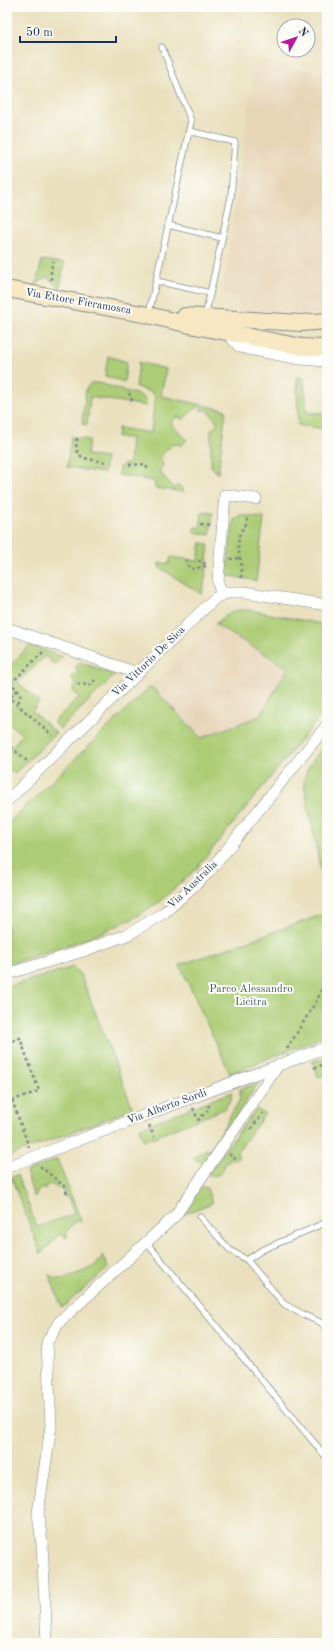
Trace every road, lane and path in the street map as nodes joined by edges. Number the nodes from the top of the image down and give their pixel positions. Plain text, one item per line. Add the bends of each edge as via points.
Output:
1 (162, 47) dead end
2 (189, 131) junction
3 (168, 225) junction
4 (222, 238) junction
5 (53, 262) dead end
6 (51, 280) dead end
7 (156, 281) junction
8 (7, 289) edge
9 (210, 293) junction
10 (148, 315) junction
11 (205, 317) junction
12 (327, 321) edge
13 (226, 332) junction
14 (327, 347) edge
15 (327, 362) edge
16 (129, 393) dead end
17 (130, 404) dead end
18 (77, 438) dead end
19 (105, 462) dead end
20 (128, 465) dead end
21 (149, 470) dead end
22 (256, 499) dead end
23 (247, 516) dead end
24 (200, 524) dead end
25 (212, 526) dead end
26 (240, 558) junction
27 (186, 559) dead end
28 (229, 559) dead end
29 (198, 561) dead end
30 (241, 578) dead end
31 (221, 594) junction
32 (324, 605) edge
33 (7, 628) edge
34 (45, 650) dead end
35 (137, 673) junction
36 (95, 680) dead end
37 (77, 684) dead end
38 (17, 690) junction
39 (18, 704) junction
40 (327, 724) edge
41 (53, 736) dead end
42 (11, 747) dead end
43 (27, 761) dead end
44 (7, 801) edge
45 (7, 974) edge
46 (327, 976) edge
47 (7, 1043) edge
48 (327, 1047) edge
49 (327, 1056) edge
50 (322, 1065) junction
51 (277, 1067) junction
52 (327, 1067) edge
53 (314, 1068) dead end
54 (12, 1100) junction
55 (7, 1102) edge
56 (213, 1107) dead end
57 (193, 1108) dead end
58 (149, 1124) dead end
59 (154, 1137) dead end
60 (32, 1158) junction
61 (40, 1166) dead end
62 (7, 1167) edge
63 (68, 1196) dead end
64 (200, 1217) dead end
65 (327, 1222) edge
66 (146, 1242) junction
67 (247, 1260) junction
68 (326, 1325) edge
69 (327, 1458) edge
70 (47, 1643) edge

1 - 2 lane via 191,121
2 - 3 lane
2 - 4 lane via 235,142 231,197
3 - 4 lane
3 - 7 lane
4 - 9 lane
5 - 6 path
7 - 9 lane
7 - 10 lane
8 - 10 main road, Via Ettore Fieramosca
9 - 11 lane
10 - 11 main road
10 - 13 main road
11 - 12 main road via 301,323
13 - 14 main road via 302,347
13 - 15 street via 240,347
16 - 17 path via 132,399
18 - 19 path via 77,453
20 - 21 path via 144,464
22 - 31 street via 225,495 218,582
23 - 26 path via 247,523 240,531
24 - 25 path
26 - 28 path
26 - 30 path via 243,570
27 - 29 path via 192,569 206,566 202,561
31 - 32 street via 244,592
31 - 35 street, Via Vittorio De Sica
33 - 35 street
34 - 38 path via 11,683
35 - 44 street, Via Vittorio De Sica
36 - 37 path via 91,685
38 - 39 path via 21,693
38 - 39 path via 10,698
39 - 41 path
40 - 45 street, Via Australia via 209,872 165,912 129,934
42 - 43 path
46 - 51 path via 317,1000
47 - 54 path via 20,1038 39,1091
48 - 51 street, Via Alberto Sordi
49 - 50 path
50 - 52 path
50 - 53 path
51 - 60 street, Via Alberto Sordi
51 - 66 street via 175,1216
54 - 55 path
54 - 60 path
56 - 57 path via 208,1106 208,1111 198,1120
58 - 59 path
60 - 62 street, Via Alberto Sordi
61 - 63 path via 64,1186
64 - 67 lane via 230,1250
65 - 67 lane via 262,1250
66 - 69 lane
66 - 70 street via 60,1321 47,1342 51,1426 38,1513
67 - 68 lane via 284,1304

